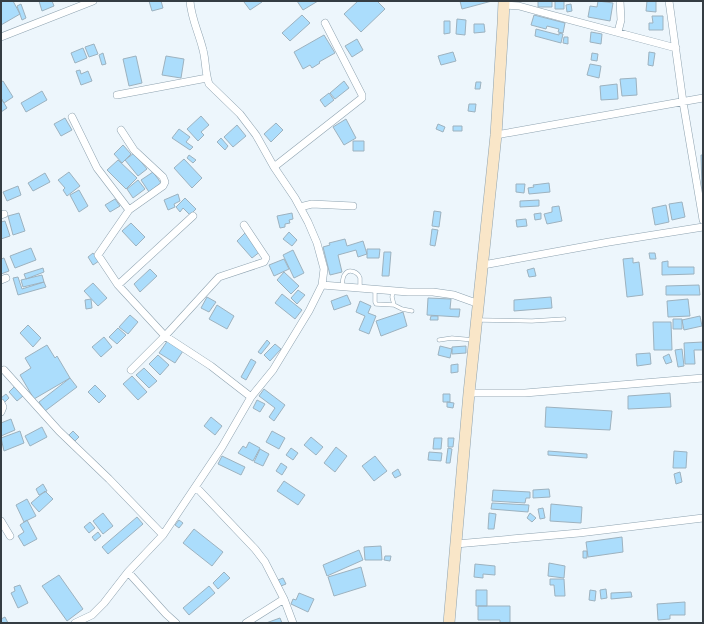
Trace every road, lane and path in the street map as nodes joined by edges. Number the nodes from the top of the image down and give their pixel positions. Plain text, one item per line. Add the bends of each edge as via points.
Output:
1 (93, 1) edge
2 (190, 1) edge
3 (620, 1) edge
4 (669, 1) edge
5 (504, 3) edge
6 (325, 23) dead end
7 (618, 32) junction
8 (1, 37) edge
9 (676, 48) junction
10 (206, 78) junction
11 (117, 95) dead end
12 (703, 98) edge
13 (683, 102) junction
14 (72, 117) dead end
15 (121, 130) dead end
16 (496, 134) junction
17 (274, 168) junction
18 (353, 206) dead end
19 (300, 207) junction
20 (129, 210) junction
21 (194, 216) dead end
22 (703, 220) edge
23 (244, 225) dead end
24 (703, 227) edge
25 (483, 265) junction
26 (118, 285) junction
27 (322, 285) junction
28 (342, 286) junction
29 (360, 288) junction
30 (375, 290) junction
31 (393, 291) junction
32 (479, 304) junction
33 (394, 305) junction
34 (412, 311) dead end
35 (564, 319) dead end
36 (477, 320) junction
37 (166, 336) junction
38 (439, 340) dead end
39 (475, 340) junction
40 (4, 370) dead end
41 (131, 370) dead end
42 (703, 378) edge
43 (470, 394) junction
44 (252, 397) junction
45 (1, 403) edge
46 (1, 412) edge
47 (196, 486) junction
48 (703, 518) edge
49 (1, 521) edge
50 (163, 535) junction
51 (10, 536) dead end
52 (456, 544) junction
53 (128, 572) junction
54 (284, 599) junction
55 (75, 623) edge
56 (176, 623) edge
57 (246, 623) edge
58 (293, 623) edge
59 (449, 623) edge

1 - 8 street
2 - 10 street via 203,50
3 - 7 street
4 - 9 street
5 - 7 street
5 - 16 main road
6 - 17 street via 362,98
7 - 9 street
9 - 13 street
10 - 11 street
10 - 17 street via 240,114
12 - 13 street
13 - 16 street
13 - 22 street
14 - 20 street via 97,168
15 - 20 street via 134,150 163,177 165,182
16 - 25 main road
17 - 19 street
18 - 19 street via 312,204
19 - 27 street via 317,243 324,269
20 - 26 street via 98,255
21 - 26 street
23 - 37 street via 266,258 264,262 219,277
24 - 25 street
25 - 32 main road
26 - 37 street
27 - 28 street
27 - 44 street via 273,370
28 - 29 street
28 - 29 lane via 344,274 351,271 360,277
29 - 30 street
30 - 31 street
30 - 33 lane via 376,304
31 - 32 street via 454,295
31 - 33 lane
32 - 36 main road
33 - 34 lane
35 - 36 lane
36 - 39 main road
37 - 41 street
37 - 44 street
38 - 39 lane
39 - 43 main road
40 - 50 street via 59,431 110,479
42 - 43 street via 525,393
43 - 52 main road
44 - 47 street
45 - 46 street via 4,407
47 - 50 street
47 - 54 street via 265,562
48 - 52 street
49 - 51 street
50 - 53 street
52 - 59 main road
53 - 55 street via 92,615
53 - 56 street
54 - 57 street
54 - 58 street

